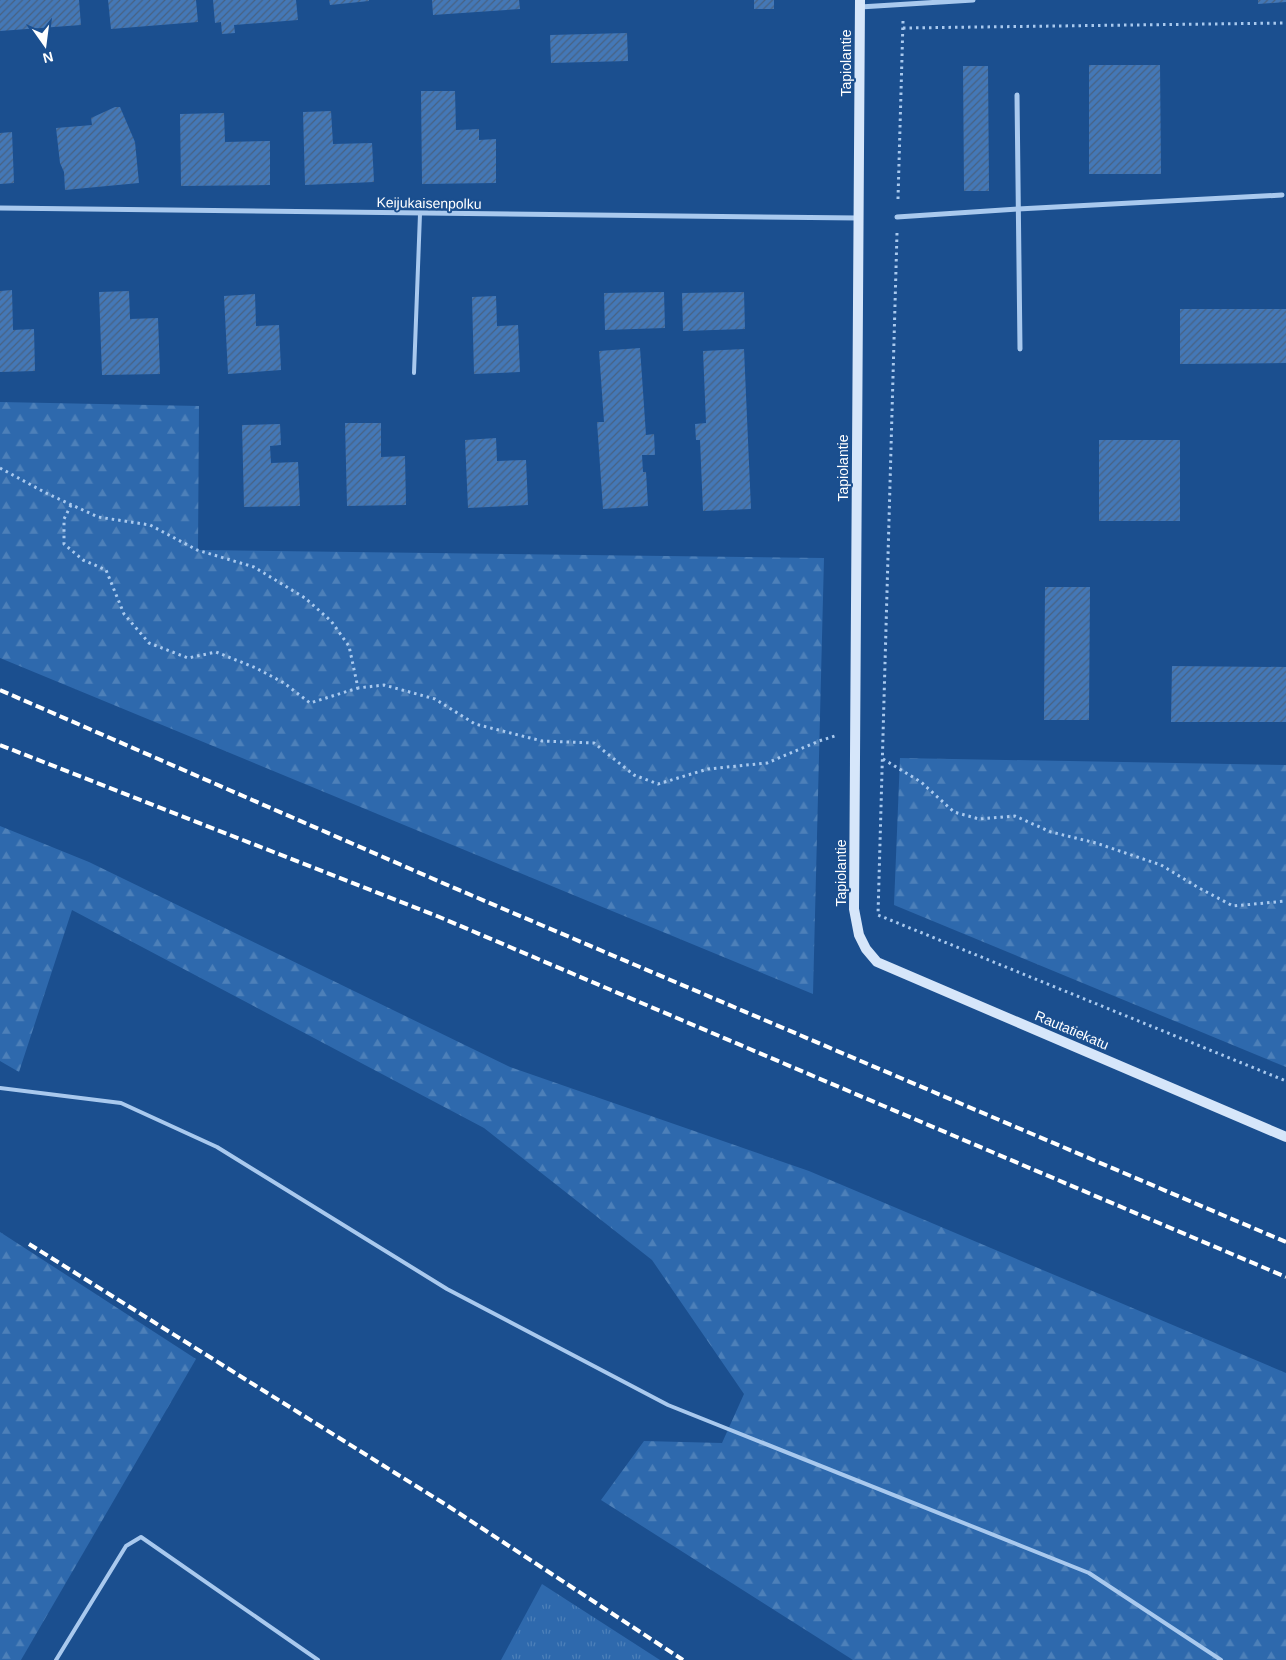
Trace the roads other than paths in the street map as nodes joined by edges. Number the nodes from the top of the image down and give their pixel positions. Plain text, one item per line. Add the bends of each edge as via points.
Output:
1 (973, 0) edge
2 (860, 3) edge
3 (1017, 95) dead end
4 (1282, 195) dead end
5 (0, 208) edge
6 (1018, 209) junction
7 (420, 214) junction
8 (897, 217) road end
9 (859, 218) junction
10 (1020, 349) dead end
11 (414, 373) dead end
12 (859, 935) joint
13 (0, 1088) edge
14 (1286, 1137) edge
15 (56, 1660) edge
16 (318, 1660) edge
17 (1221, 1660) edge

1 - 2 street
2 - 9 street, Tapiolantie
3 - 6 street
4 - 6 street
5 - 7 street, Keijukaisenpolku
6 - 8 street
6 - 10 street
7 - 9 street, Keijukaisenpolku
7 - 11 lane
9 - 12 street, Tapiolantie via 854,909
12 - 14 street, Rautatiekatu via 877,962
13 - 17 lane via 121,1103 217,1147 447,1289 668,1405 1089,1573
15 - 16 lane via 126,1546 141,1537

